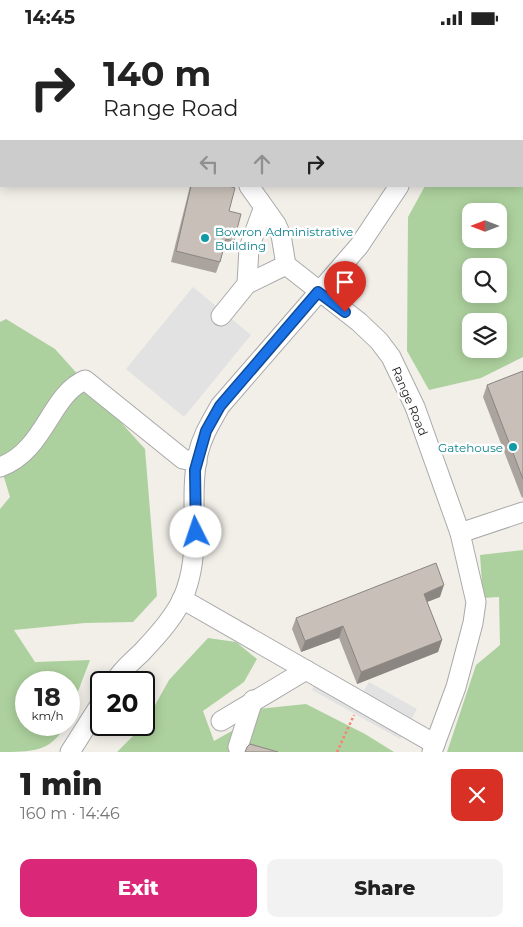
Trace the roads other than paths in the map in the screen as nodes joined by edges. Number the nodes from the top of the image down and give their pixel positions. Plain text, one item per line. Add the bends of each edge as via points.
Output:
1 (250, 187) edge
2 (398, 187) edge
3 (263, 209) junction
4 (286, 265) junction
5 (247, 284) junction
6 (318, 292) junction
7 (221, 316) dead end
8 (196, 462) junction
9 (0, 467) edge
10 (523, 512) edge
11 (460, 533) junction
12 (182, 599) junction
13 (306, 670) junction
14 (122, 671) edge
15 (253, 700) junction
16 (90, 720) edge
17 (220, 721) dead end
18 (238, 747) dead end
19 (434, 748) edge
20 (70, 752) edge

1 - 3 lane
2 - 6 lane via 359,246
3 - 4 lane via 281,235
3 - 5 lane via 249,248
4 - 5 lane
4 - 6 lane, Range Road
5 - 7 lane
6 - 8 lane via 220,406 202,440
6 - 11 lane, Range Road via 359,322 391,357 415,407
8 - 9 lane via 183,459 85,380 78,383 62,401 27,451
8 - 12 lane via 194,557
10 - 11 lane
11 - 19 lane, Range Road via 476,602 456,687
12 - 13 lane
12 - 14 lane via 157,634
13 - 15 lane
13 - 19 lane
15 - 17 lane
15 - 18 lane
16 - 20 lane

